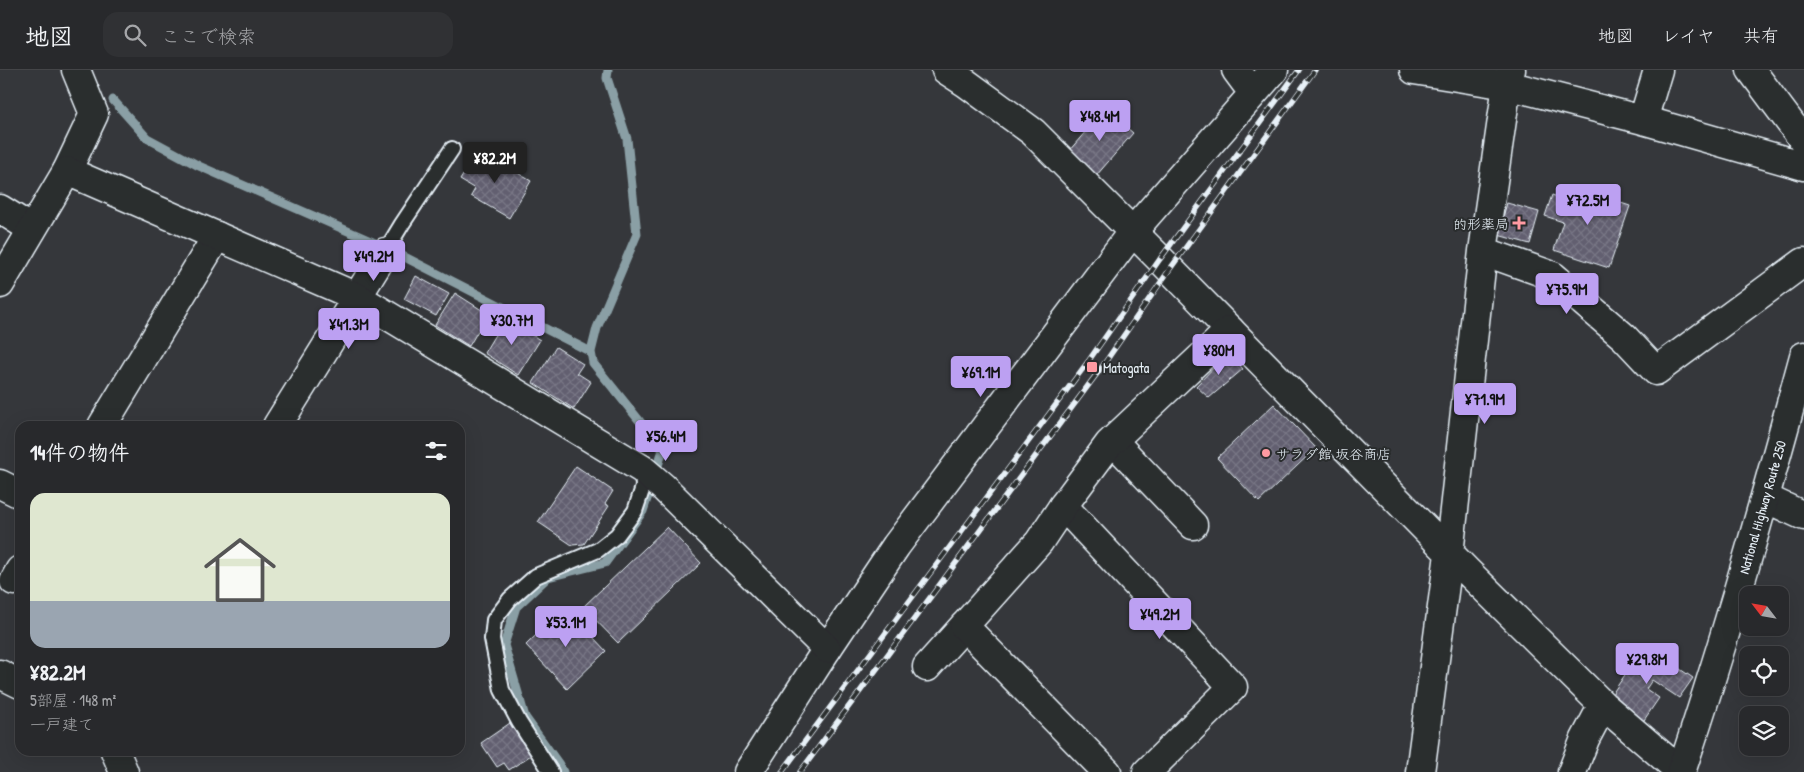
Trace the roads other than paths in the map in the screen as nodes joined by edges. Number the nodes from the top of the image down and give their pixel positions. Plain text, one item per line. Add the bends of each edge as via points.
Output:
1 (76, 70) edge
2 (946, 70) edge
3 (1236, 70) edge
4 (1274, 70) edge
5 (1414, 70) edge
6 (1658, 70) edge
7 (1751, 70) edge
8 (1509, 78) edge
9 (1253, 93) junction
10 (1644, 120) junction
11 (1804, 141) edge
12 (452, 149) dead end
13 (1804, 166) edge
14 (67, 171) junction
15 (0, 209) edge
16 (32, 229) junction
17 (1133, 231) junction
18 (217, 236) junction
19 (385, 252) joint
20 (1483, 252) junction
21 (1804, 262) edge
22 (0, 284) edge
23 (357, 297) junction
24 (1230, 330) junction
25 (1804, 356) edge
26 (105, 421) edge
27 (280, 421) edge
28 (1113, 441) junction
29 (642, 469) junction
30 (0, 484) edge
31 (15, 492) edge
32 (1765, 498) junction
33 (1063, 506) junction
34 (1804, 516) edge
35 (1193, 525) dead end
36 (1449, 554) junction
37 (964, 626) junction
38 (827, 649) junction
39 (927, 667) dead end
40 (0, 674) edge
41 (15, 682) edge
42 (1603, 705) junction
43 (117, 756) edge
44 (124, 772) edge
45 (550, 772) edge
46 (748, 772) edge
47 (1107, 772) edge
48 (1147, 772) edge
49 (1420, 772) edge
50 (1572, 772) edge
51 (1681, 772) edge

1 - 14 main road via 94,114
2 - 17 main road via 1032,132
3 - 9 main road
4 - 9 main road
5 - 8 main road
6 - 10 main road
7 - 11 main road
8 - 10 main road
8 - 20 main road
9 - 17 main road
10 - 13 main road
12 - 19 lane
14 - 16 main road
14 - 18 main road
15 - 16 main road
16 - 22 main road
17 - 24 main road
17 - 38 main road via 896,546
18 - 23 main road
18 - 26 main road
19 - 23 main road
20 - 21 main road via 1554,276 1624,337 1656,371
20 - 36 main road
23 - 27 main road
23 - 29 main road
24 - 28 main road
24 - 36 main road
25 - 32 main road, National Highway Route 250
28 - 33 main road
28 - 35 main road
29 - 38 main road
29 - 45 lane via 643,487 635,511 617,535 598,550 536,576 510,599 494,620 492,638 502,690
30 - 31 main road
32 - 34 main road
32 - 51 main road, National Highway Route 250 via 1707,696
33 - 37 main road via 1039,542
33 - 48 main road via 1233,687
36 - 42 main road
36 - 49 main road
37 - 39 main road
37 - 47 main road
38 - 46 main road
40 - 41 main road
42 - 50 main road
42 - 51 main road
43 - 44 main road

